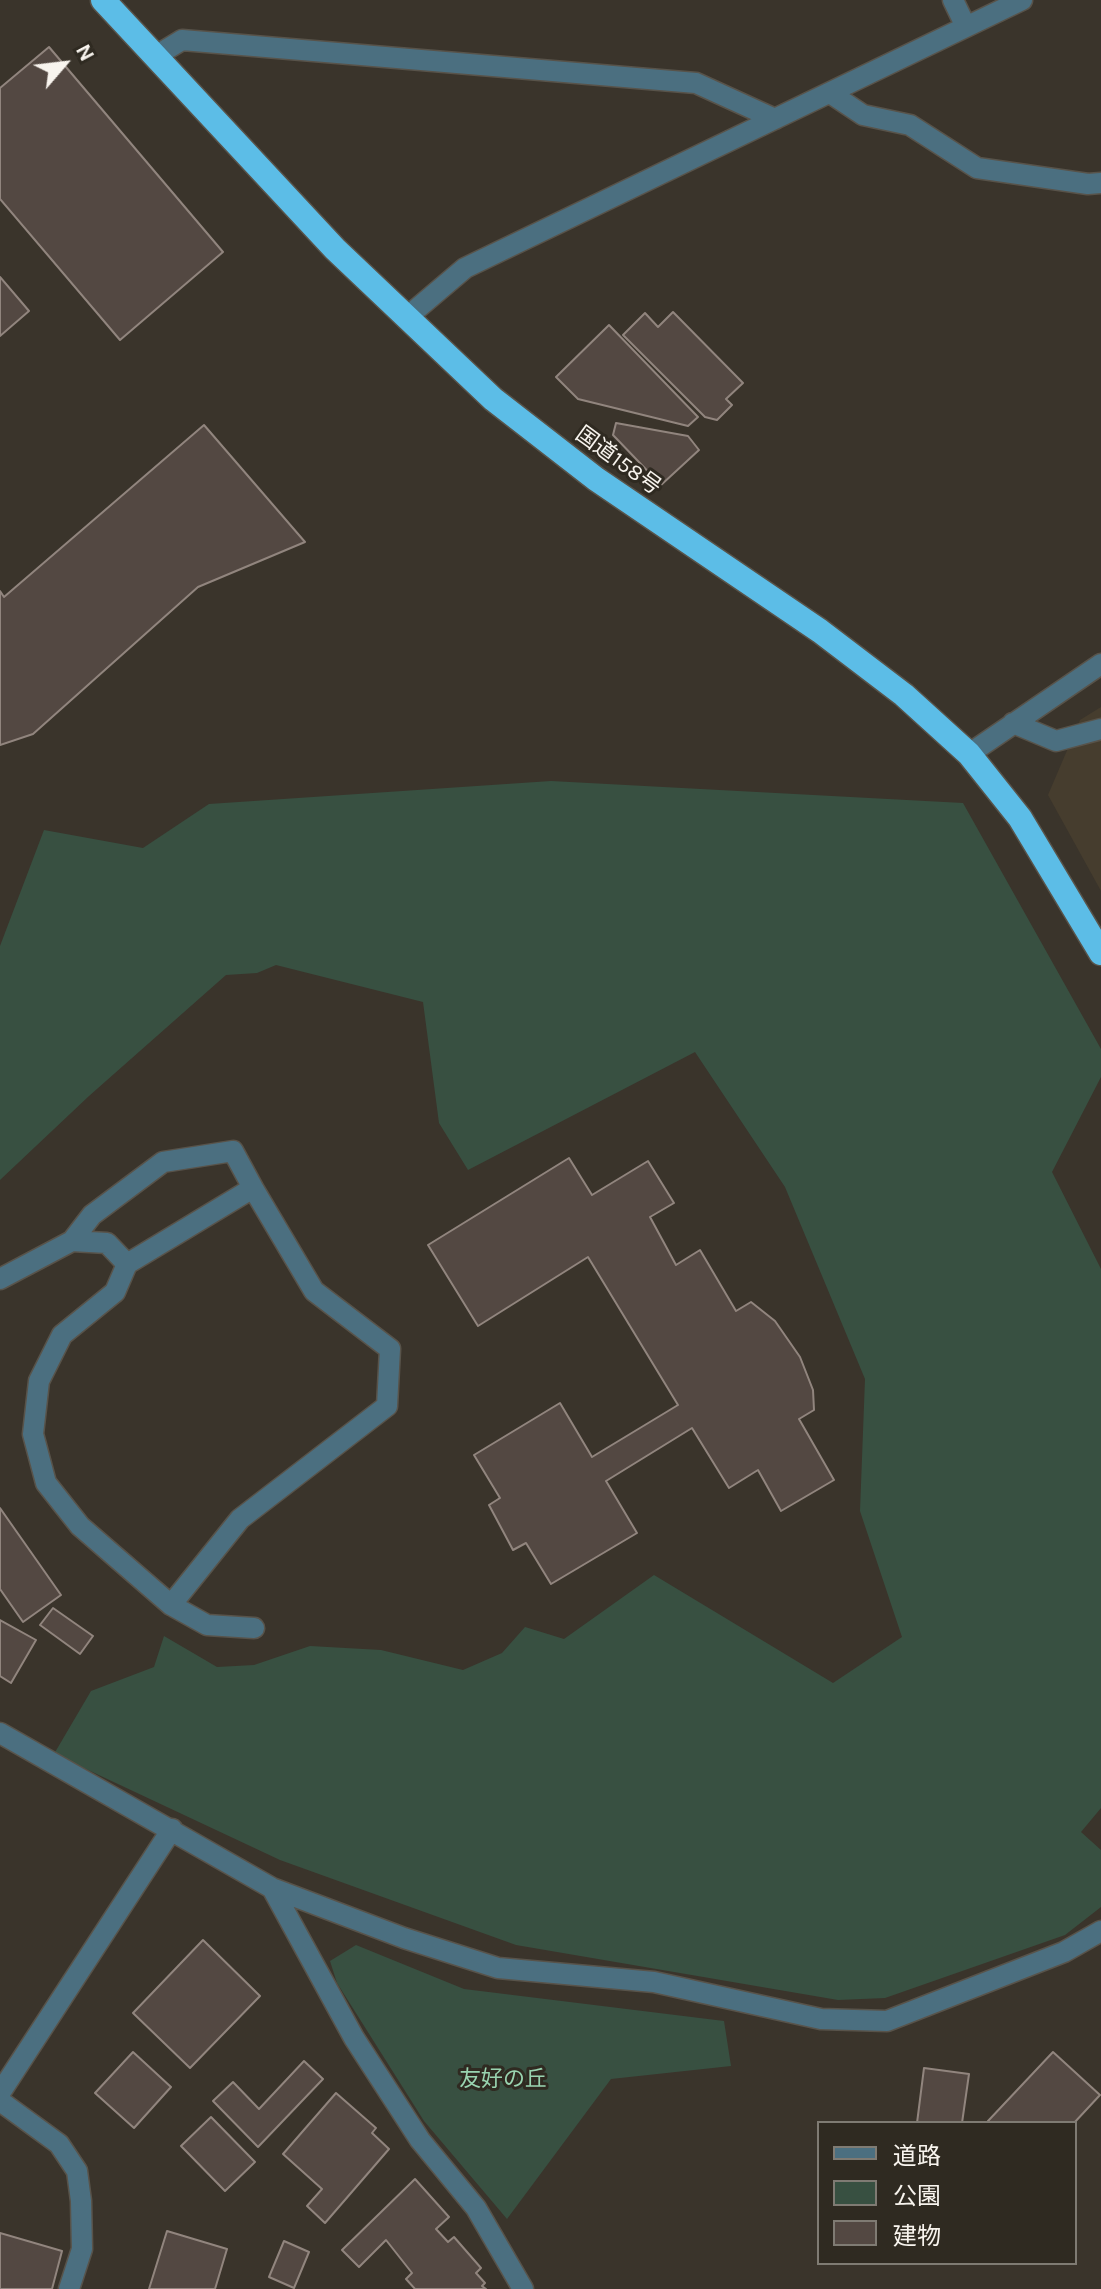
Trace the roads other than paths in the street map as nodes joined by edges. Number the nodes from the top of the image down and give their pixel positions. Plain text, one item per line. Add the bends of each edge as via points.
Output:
1 (103, 0) edge
2 (953, 0) edge
3 (1022, 0) edge
4 (966, 27) junction
5 (154, 57) junction
6 (830, 93) junction
7 (775, 119) junction
8 (1101, 183) edge
9 (406, 318) junction
10 (1101, 664) edge
11 (1013, 723) junction
12 (1101, 729) edge
13 (969, 754) junction
14 (1101, 953) edge
15 (253, 1188) junction
16 (72, 1241) junction
17 (127, 1264) junction
18 (0, 1279) edge
19 (171, 1605) junction
20 (254, 1628) dead end
21 (0, 1733) edge
22 (172, 1829) junction
23 (272, 1888) junction
24 (1101, 1931) edge
25 (0, 2093) edge
26 (0, 2101) edge
27 (69, 2289) edge
28 (523, 2289) edge

1 - 5 highway, 国道158号
2 - 4 street
3 - 4 street
4 - 6 street
5 - 7 street via 182,40 696,83
5 - 9 highway, 国道158号
6 - 7 street
6 - 8 street via 863,115 910,125 977,168
7 - 9 street via 465,268
9 - 13 highway, 国道158号 via 527,426 820,631 904,695
10 - 11 street
11 - 12 street via 1056,741
11 - 13 street
13 - 14 highway, 国道158号 via 1020,818
15 - 16 street via 233,1151 163,1162 92,1215
15 - 17 street
15 - 19 street via 314,1291 390,1349 387,1406 240,1519
16 - 17 street via 107,1243
16 - 18 street
17 - 19 street via 115,1292 62,1335 39,1381 33,1434 46,1483 80,1526
19 - 20 street via 207,1625
21 - 22 street
22 - 23 street
22 - 25 street
23 - 24 street via 498,1968 654,1982 821,2019 887,2021 1064,1952
23 - 28 street via 354,2038 420,2140 476,2208
26 - 27 street via 59,2144 77,2171 82,2249

